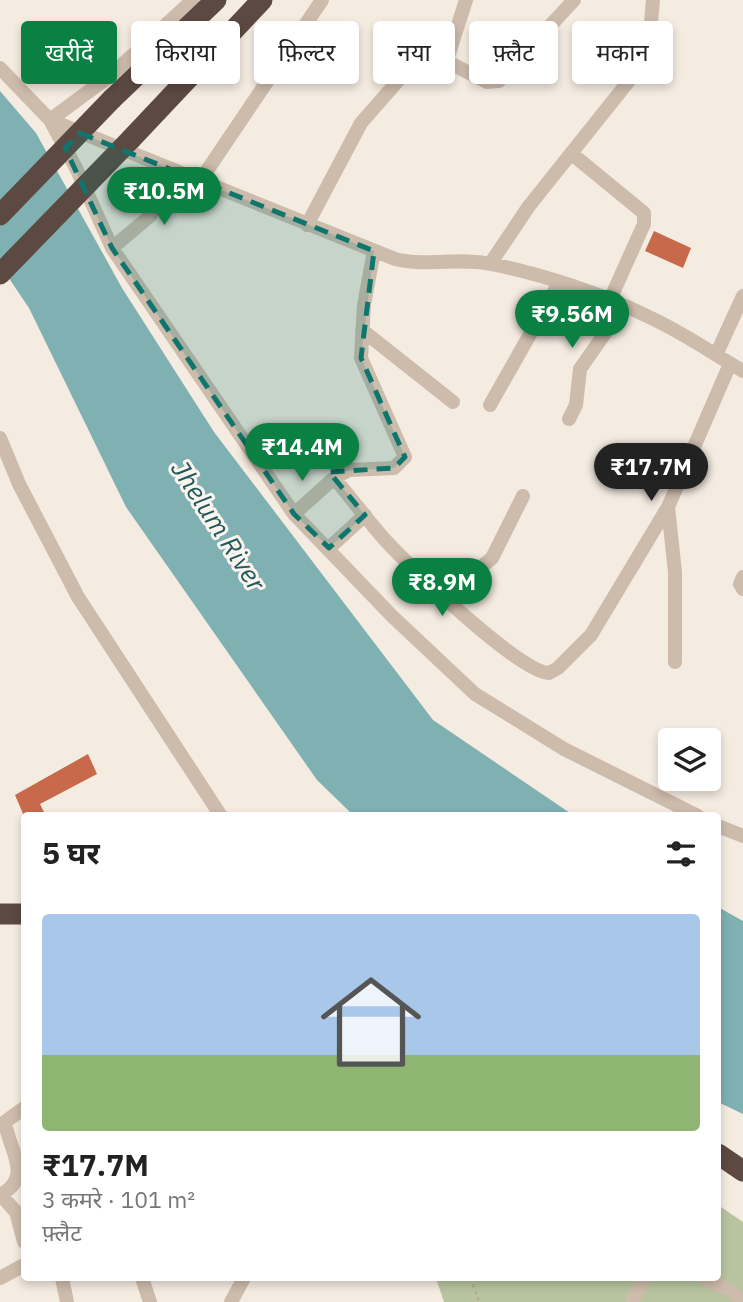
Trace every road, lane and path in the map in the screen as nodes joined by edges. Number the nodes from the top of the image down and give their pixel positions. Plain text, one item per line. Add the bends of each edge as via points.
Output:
1 (193, 0) edge
2 (216, 0) edge
3 (262, 0) edge
4 (323, 0) edge
5 (466, 0) edge
6 (574, 0) edge
7 (653, 0) edge
8 (455, 37) edge
9 (455, 66) edge
10 (0, 68) edge
11 (395, 84) edge
12 (50, 120) junction
13 (572, 154) junction
14 (173, 171) junction
15 (200, 181) junction
16 (0, 215) edge
17 (307, 225) junction
18 (112, 248) junction
19 (374, 251) junction
20 (490, 264) junction
21 (0, 274) edge
22 (559, 283) junction
23 (743, 296) edge
24 (609, 302) junction
25 (624, 306) junction
26 (362, 330) junction
27 (716, 355) junction
28 (737, 367) edge
29 (453, 402) dead end
30 (490, 405) dead end
31 (569, 419) dead end
32 (0, 438) edge
33 (334, 478) junction
34 (523, 496) dead end
35 (668, 507) junction
36 (294, 514) junction
37 (365, 515) junction
38 (329, 548) junction
39 (743, 577) edge
40 (743, 589) edge
41 (445, 597) junction
42 (675, 662) dead end
43 (218, 812) edge
44 (690, 812) edge
45 (721, 827) edge
46 (743, 836) edge
47 (0, 914) edge
48 (21, 914) edge
49 (21, 1110) edge
50 (3, 1120) edge
51 (721, 1156) edge
52 (743, 1171) edge
53 (1, 1194) edge
54 (20, 1214) edge
55 (21, 1267) edge
56 (0, 1278) edge
57 (63, 1281) edge
58 (143, 1281) edge
59 (242, 1281) edge
60 (472, 1281) edge
61 (643, 1281) edge
62 (710, 1281) edge
63 (67, 1302) edge
64 (150, 1302) edge
65 (231, 1302) edge
66 (479, 1302) edge
67 (632, 1302) edge
68 (742, 1302) edge

1 - 12 street via 111,75
2 - 16 highway, bridge
3 - 21 highway, bridge
4 - 15 street
5 - 8 street
6 - 9 street via 499,81 487,82
7 - 13 street via 649,45 640,67
10 - 12 street
11 - 17 street via 361,123
12 - 14 street
12 - 18 street
13 - 20 street
13 - 24 street via 644,213 644,224
14 - 15 street
14 - 18 street via 150,216
15 - 17 street
17 - 19 street
18 - 36 street
19 - 20 street via 411,263
19 - 26 street
20 - 22 street
22 - 24 street
22 - 30 street
23 - 27 street
24 - 25 street
25 - 27 street
25 - 31 street via 580,369 576,405
26 - 29 street
26 - 33 street via 364,369 405,457 394,468 349,470
27 - 28 street
28 - 35 street
32 - 43 street via 78,597
33 - 36 street
33 - 37 street
34 - 41 street via 492,558
35 - 41 street via 591,635 549,673 532,669
35 - 42 street via 675,572
36 - 38 street
37 - 38 street
37 - 41 street via 384,540
38 - 44 street via 401,625 475,694 564,750
39 - 40 street
45 - 46 street
47 - 48 highway
49 - 50 street
50 - 53 street via 18,1178 14,1187
51 - 52 highway
53 - 54 street
55 - 56 street
57 - 63 street
58 - 64 street
59 - 65 street
60 - 66 path
61 - 67 street
62 - 68 street

